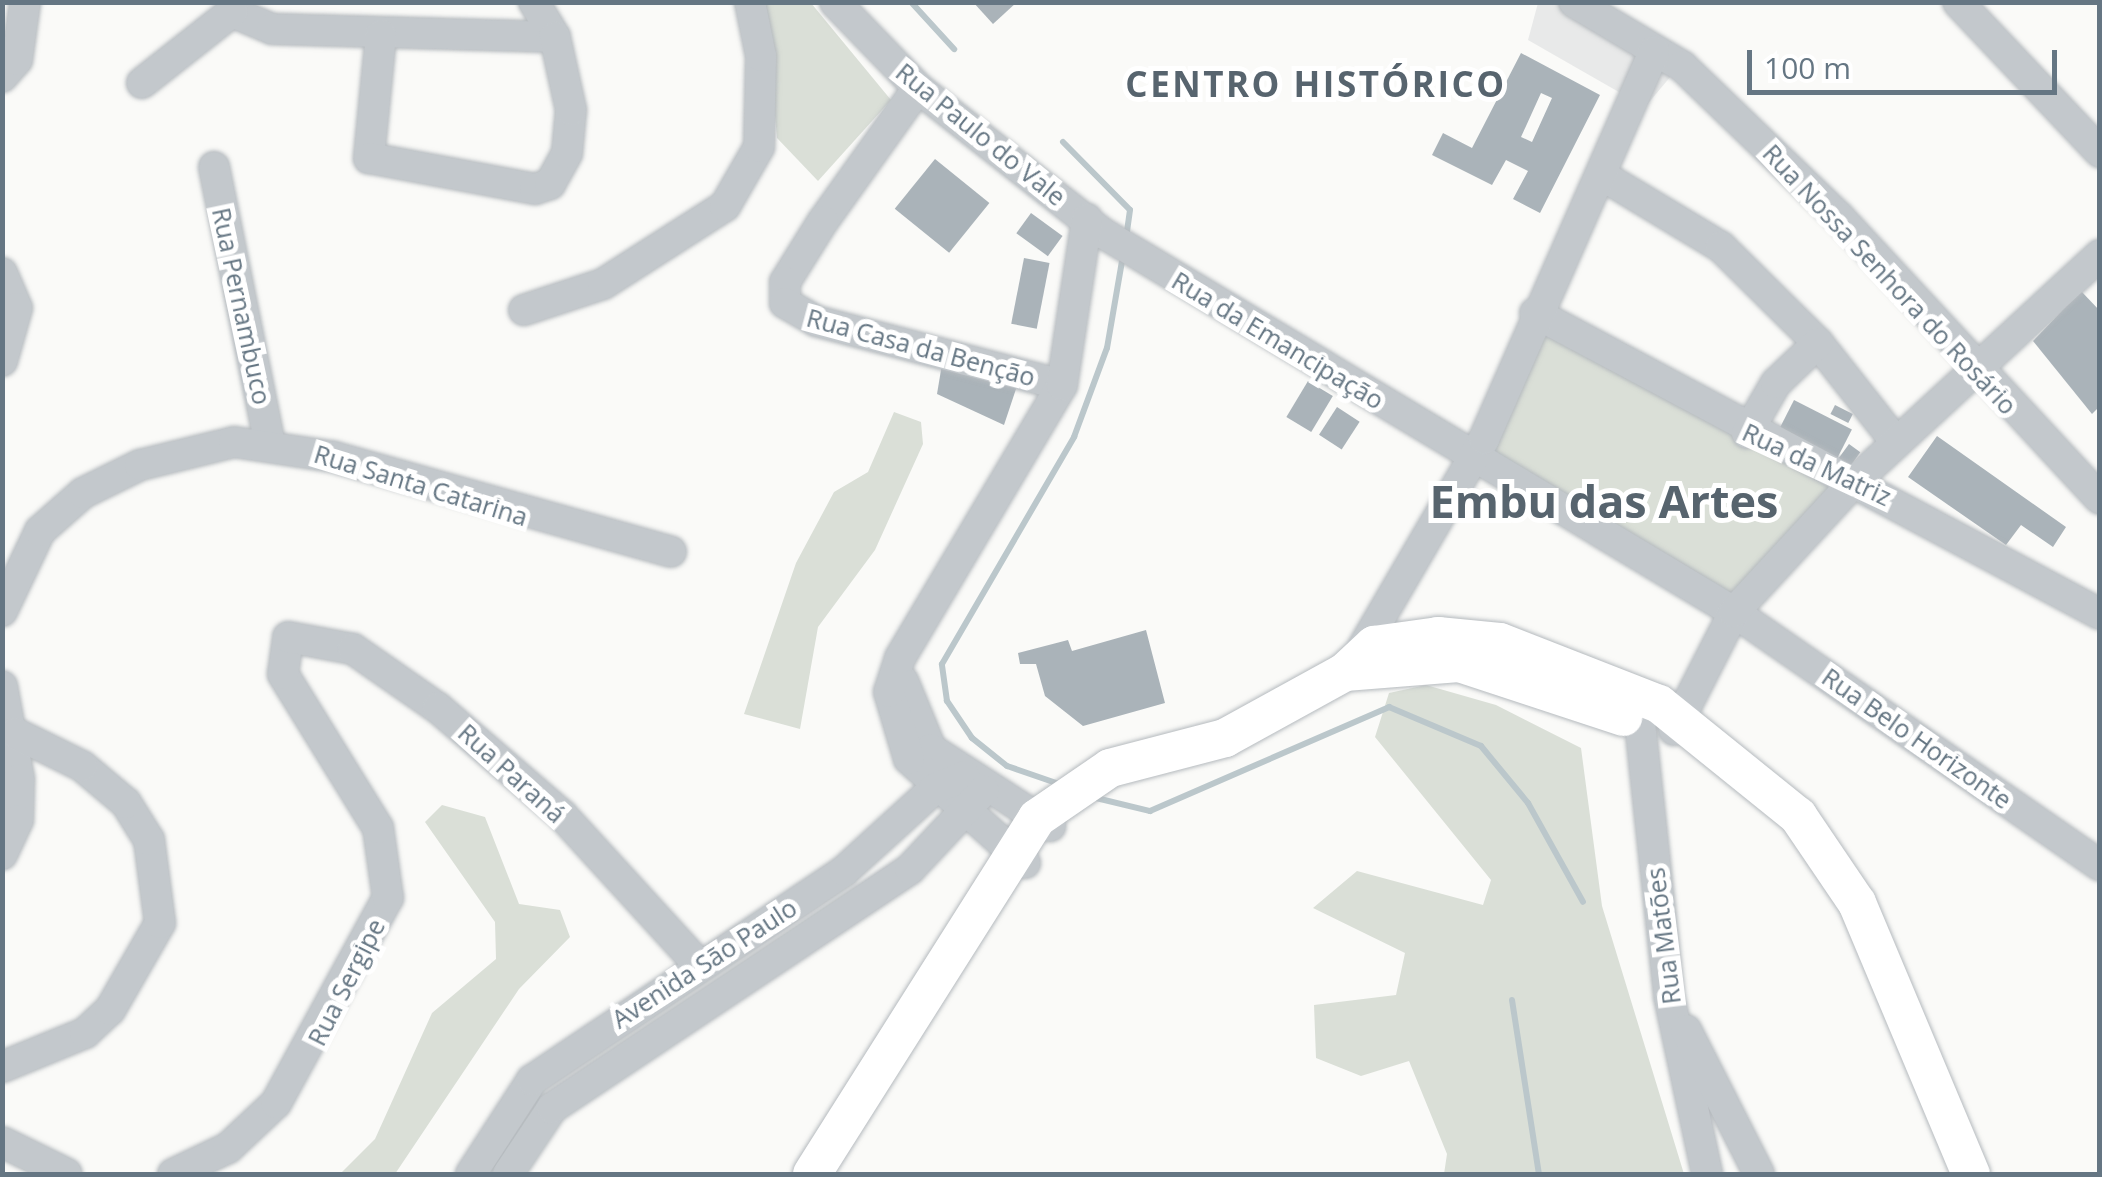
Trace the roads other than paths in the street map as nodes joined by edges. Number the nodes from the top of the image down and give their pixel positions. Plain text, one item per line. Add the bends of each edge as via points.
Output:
1 (25, 2) edge
2 (534, 2) edge
3 (750, 2) edge
4 (835, 2) edge
5 (1574, 2) edge
6 (1958, 2) edge
7 (230, 7) edge
8 (382, 35) junction
9 (555, 38) junction
10 (1654, 52) junction
11 (3, 77) edge
12 (142, 83) dead end
13 (918, 88) junction
14 (2100, 152) edge
15 (214, 167) dead end
16 (1604, 176) junction
17 (1094, 226) junction
18 (2100, 254) edge
19 (2, 273) edge
20 (524, 310) dead end
21 (1535, 313) junction
22 (1818, 343) junction
23 (10, 348) edge
24 (1973, 368) junction
25 (1062, 384) junction
26 (1747, 433) junction
27 (1896, 442) junction
28 (270, 445) junction
29 (1472, 456) junction
30 (1854, 482) junction
31 (2100, 500) edge
32 (671, 552) dead end
33 (2, 611) edge
34 (1734, 612) junction
35 (2100, 614) edge
36 (288, 636) joint
37 (900, 658) junction
38 (1352, 663) junction
39 (2, 686) edge
40 (1672, 717) junction
41 (15, 733) junction
42 (974, 783) junction
43 (934, 790) junction
44 (1058, 806) junction
45 (966, 818) junction
46 (2, 854) edge
47 (2100, 865) edge
48 (1010, 866) junction
49 (700, 966) junction
50 (1669, 996) junction
51 (2, 1066) edge
52 (2, 1142) edge
53 (67, 1174) edge
54 (173, 1174) edge
55 (471, 1174) edge
56 (508, 1174) edge
57 (812, 1174) edge
58 (1707, 1174) edge
59 (1759, 1174) edge
60 (1971, 1174) edge

1 - 11 street via 17,60
2 - 9 street
3 - 20 street via 762,56 759,147 725,206 604,284
4 - 13 street, Rua Paulo do Vale
5 - 10 street, Rua Nossa Senhora do Rosário
6 - 14 street
7 - 8 street via 272,28
7 - 12 street
8 - 9 street
8 - 9 street via 369,158 536,189 550,184 567,152 572,110
10 - 16 street
10 - 24 street, Rua Nossa Senhora do Rosário via 1682,66 1810,188
13 - 17 street, Rua Paulo do Vale
13 - 25 street, Rua Casa da Benção via 813,236 786,282 784,303 816,321
15 - 28 street, Rua Pernambuco
16 - 21 street
16 - 22 street via 1721,247
17 - 25 street
17 - 29 street, Rua da Emancipação
18 - 24 street
19 - 23 street
21 - 26 street, Rua da Matriz
21 - 29 street
22 - 26 street via 1776,384
22 - 27 street
24 - 27 street
24 - 31 street, Rua Nossa Senhora do Rosário
25 - 37 street
26 - 30 street, Rua da Matriz
27 - 30 street
28 - 32 street, Rua Santa Catarina
28 - 33 street, Rua Santa Catarina via 210,445 83,493 40,531
29 - 34 street, Rua da Emancipação
29 - 38 street
30 - 34 street
30 - 35 street, Rua da Matriz
34 - 40 street
34 - 47 street, Rua Belo Horizonte
36 - 49 street, Rua Paraná via 352,649 438,708 562,816
36 - 54 street, Rua Sergipe via 283,674 378,828 388,898 276,1103 228,1148
37 - 42 street via 912,718
37 - 43 street via 889,692 894,729
38 - 40 main road via 1398,640 1469,636
38 - 44 main road via 1225,738
39 - 41 street
40 - 50 street, Rua Matões
40 - 60 main road via 1798,816 1842,873
41 - 46 street via 18,820
41 - 51 street via 82,766 126,804 149,840 160,923 110,1010 86,1033
42 - 43 street, Avenida São Paulo
42 - 44 street
42 - 45 street, Avenida São Paulo
43 - 45 street
43 - 49 street, Avenida São Paulo via 844,871
44 - 48 main road
45 - 48 street
45 - 56 street, Avenida São Paulo via 910,869 552,1108
48 - 57 main road
49 - 55 street, Avenida São Paulo via 532,1080
50 - 58 street, Rua Matões
50 - 59 street
52 - 53 street

